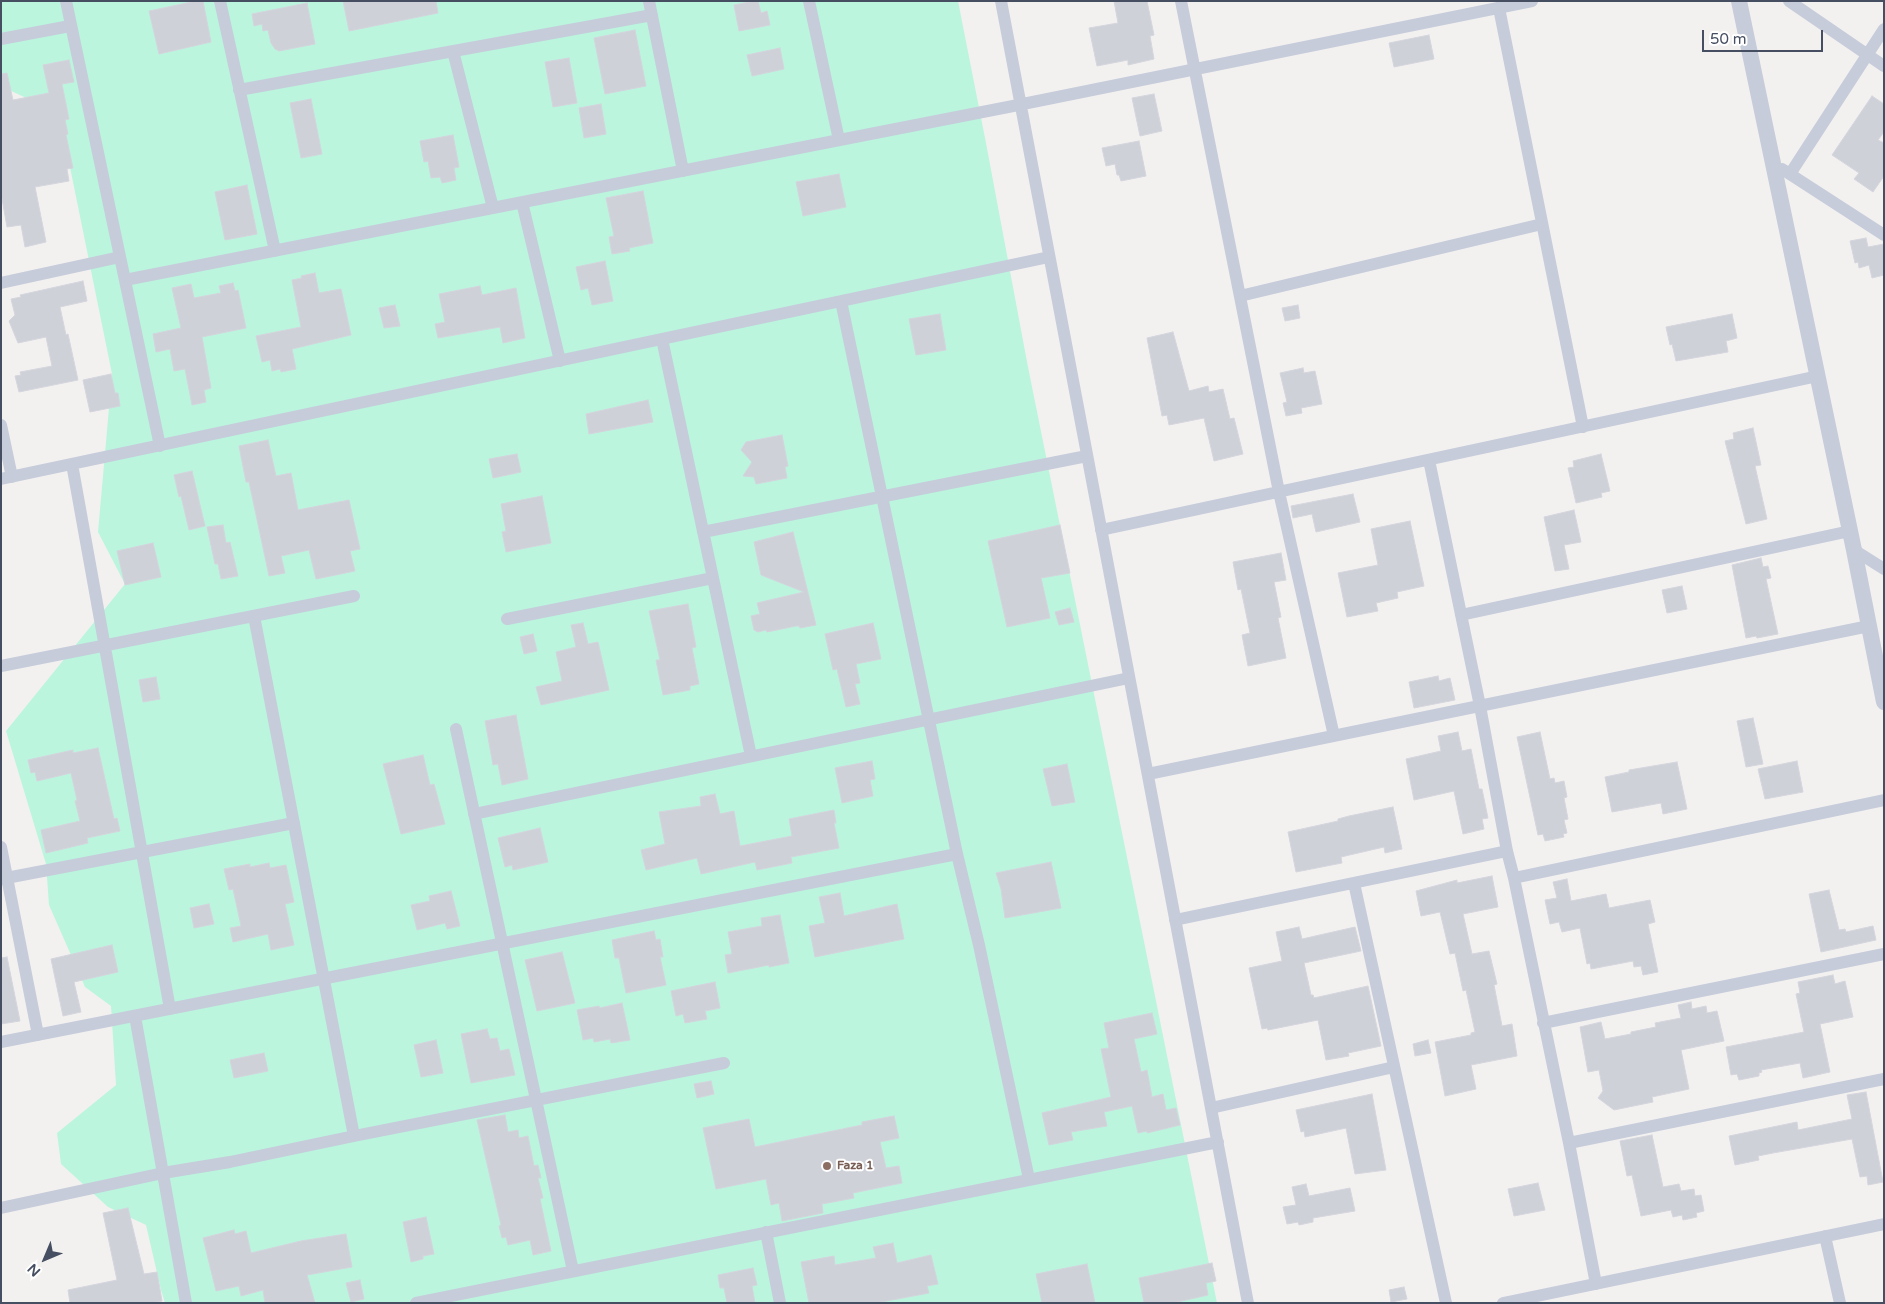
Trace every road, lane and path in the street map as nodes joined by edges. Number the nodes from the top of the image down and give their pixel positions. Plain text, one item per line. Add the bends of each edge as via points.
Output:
1 (66, 1) edge
2 (220, 1) edge
3 (649, 1) edge
4 (809, 1) edge
5 (1001, 1) edge
6 (1182, 1) edge
7 (1532, 1) edge
8 (1739, 1) edge
9 (1789, 1) edge
10 (1498, 8) junction
11 (652, 14) junction
12 (70, 26) junction
13 (1884, 29) edge
14 (1, 39) edge
15 (453, 51) junction
16 (1867, 55) junction
17 (1884, 66) edge
18 (1196, 70) junction
19 (240, 90) junction
20 (1020, 105) junction
21 (839, 140) junction
22 (1772, 162) junction
23 (683, 171) junction
24 (1790, 174) junction
25 (522, 202) junction
26 (493, 208) junction
27 (1542, 224) junction
28 (1884, 235) edge
29 (275, 251) junction
30 (120, 257) junction
31 (1049, 257) junction
32 (125, 280) junction
33 (1, 283) edge
34 (1240, 296) junction
35 (841, 301) junction
36 (662, 339) junction
37 (560, 360) junction
38 (1818, 376) junction
39 (1, 425) edge
40 (1583, 426) junction
41 (160, 446) junction
42 (1087, 456) junction
43 (1429, 460) junction
44 (72, 464) junction
45 (7, 478) edge
46 (1279, 492) junction
47 (883, 497) junction
48 (1101, 530) junction
49 (1850, 531) junction
50 (703, 532) junction
51 (1854, 550) junction
52 (1884, 569) edge
53 (713, 578) junction
54 (354, 596) dead end
55 (254, 616) junction
56 (1461, 616) junction
57 (507, 619) dead end
58 (1869, 626) junction
59 (104, 647) junction
60 (1, 666) edge
61 (1129, 678) junction
62 (1884, 702) edge
63 (1480, 706) junction
64 (930, 719) junction
65 (456, 729) dead end
66 (1334, 736) junction
67 (751, 756) junction
68 (1148, 774) junction
69 (1884, 800) edge
70 (474, 814) junction
71 (294, 823) junction
72 (1, 847) edge
73 (1507, 850) junction
74 (142, 852) junction
75 (958, 854) junction
76 (4, 878) edge
77 (1514, 878) junction
78 (1354, 883) junction
79 (1175, 920) junction
80 (502, 944) junction
81 (1884, 954) edge
82 (324, 979) junction
83 (170, 1009) junction
84 (135, 1016) junction
85 (1543, 1023) junction
86 (38, 1035) junction
87 (1, 1042) edge
88 (724, 1063) dead end
89 (1394, 1067) junction
90 (1884, 1079) edge
91 (536, 1100) junction
92 (1211, 1108) junction
93 (354, 1136) junction
94 (1218, 1142) junction
95 (1569, 1143) junction
96 (163, 1173) junction
97 (1029, 1179) junction
98 (1, 1208) edge
99 (1884, 1224) edge
100 (766, 1232) junction
101 (1825, 1236) junction
102 (573, 1271) junction
103 (1596, 1284) junction
104 (186, 1303) edge
105 (416, 1303) edge
106 (780, 1303) edge
107 (1248, 1303) edge
108 (1446, 1303) edge
109 (1503, 1303) edge
110 (1840, 1303) edge

1 - 12 street
2 - 19 street
3 - 11 street
4 - 21 street
5 - 20 street
6 - 18 street
7 - 10 street
8 - 22 street
9 - 16 street
10 - 18 street
10 - 27 street
11 - 15 street
11 - 23 street
12 - 14 street
12 - 30 street
13 - 16 street
15 - 19 street
15 - 26 street
16 - 17 street
16 - 24 street
18 - 20 street
18 - 34 street
19 - 29 street
20 - 21 street
20 - 31 street
21 - 23 street
22 - 24 street
22 - 38 street
23 - 25 street
24 - 28 street
25 - 26 street
25 - 37 street
26 - 29 street
27 - 34 street
27 - 40 street
29 - 32 street
30 - 32 street
30 - 33 street
31 - 35 street
31 - 42 street
32 - 41 street
34 - 46 street
35 - 36 street
35 - 47 street
36 - 37 street
36 - 50 street
37 - 41 street
38 - 40 street
38 - 49 street
39 - 45 street
40 - 43 street
41 - 44 street
42 - 47 street
42 - 48 street
43 - 46 street
43 - 56 street
44 - 45 street
44 - 59 street
46 - 48 street
46 - 66 street
47 - 50 street
47 - 64 street
48 - 61 street
49 - 51 street
49 - 56 street
50 - 53 street
51 - 52 street
51 - 58 street
53 - 57 street
53 - 67 street
54 - 55 street
55 - 59 street
55 - 71 street
56 - 63 street
58 - 62 street
58 - 63 street
59 - 60 street
59 - 74 street
61 - 64 street
61 - 68 street
63 - 66 street
63 - 73 street
64 - 67 street
64 - 75 street
65 - 70 street
66 - 68 street
67 - 70 street
68 - 79 street
69 - 77 street
70 - 80 street
71 - 74 street
71 - 82 street
72 - 76 street
73 - 77 street
73 - 78 street
74 - 76 street
74 - 83 street
75 - 80 street
75 - 97 street
76 - 86 street
77 - 85 street
78 - 79 street
78 - 89 street
79 - 92 street
80 - 82 street
80 - 91 street
81 - 85 street
82 - 83 street
82 - 93 street
83 - 84 street
84 - 86 street
84 - 96 street
85 - 95 street
86 - 87 street
88 - 91 street
89 - 92 street
89 - 108 street
90 - 95 street
91 - 93 street
91 - 102 street
92 - 94 street
93 - 96 street
94 - 97 street
94 - 107 street
95 - 103 street
96 - 98 street
96 - 104 street
97 - 100 street
99 - 101 street
100 - 102 street
100 - 106 street
101 - 103 street
101 - 110 street
102 - 105 street
103 - 109 street

